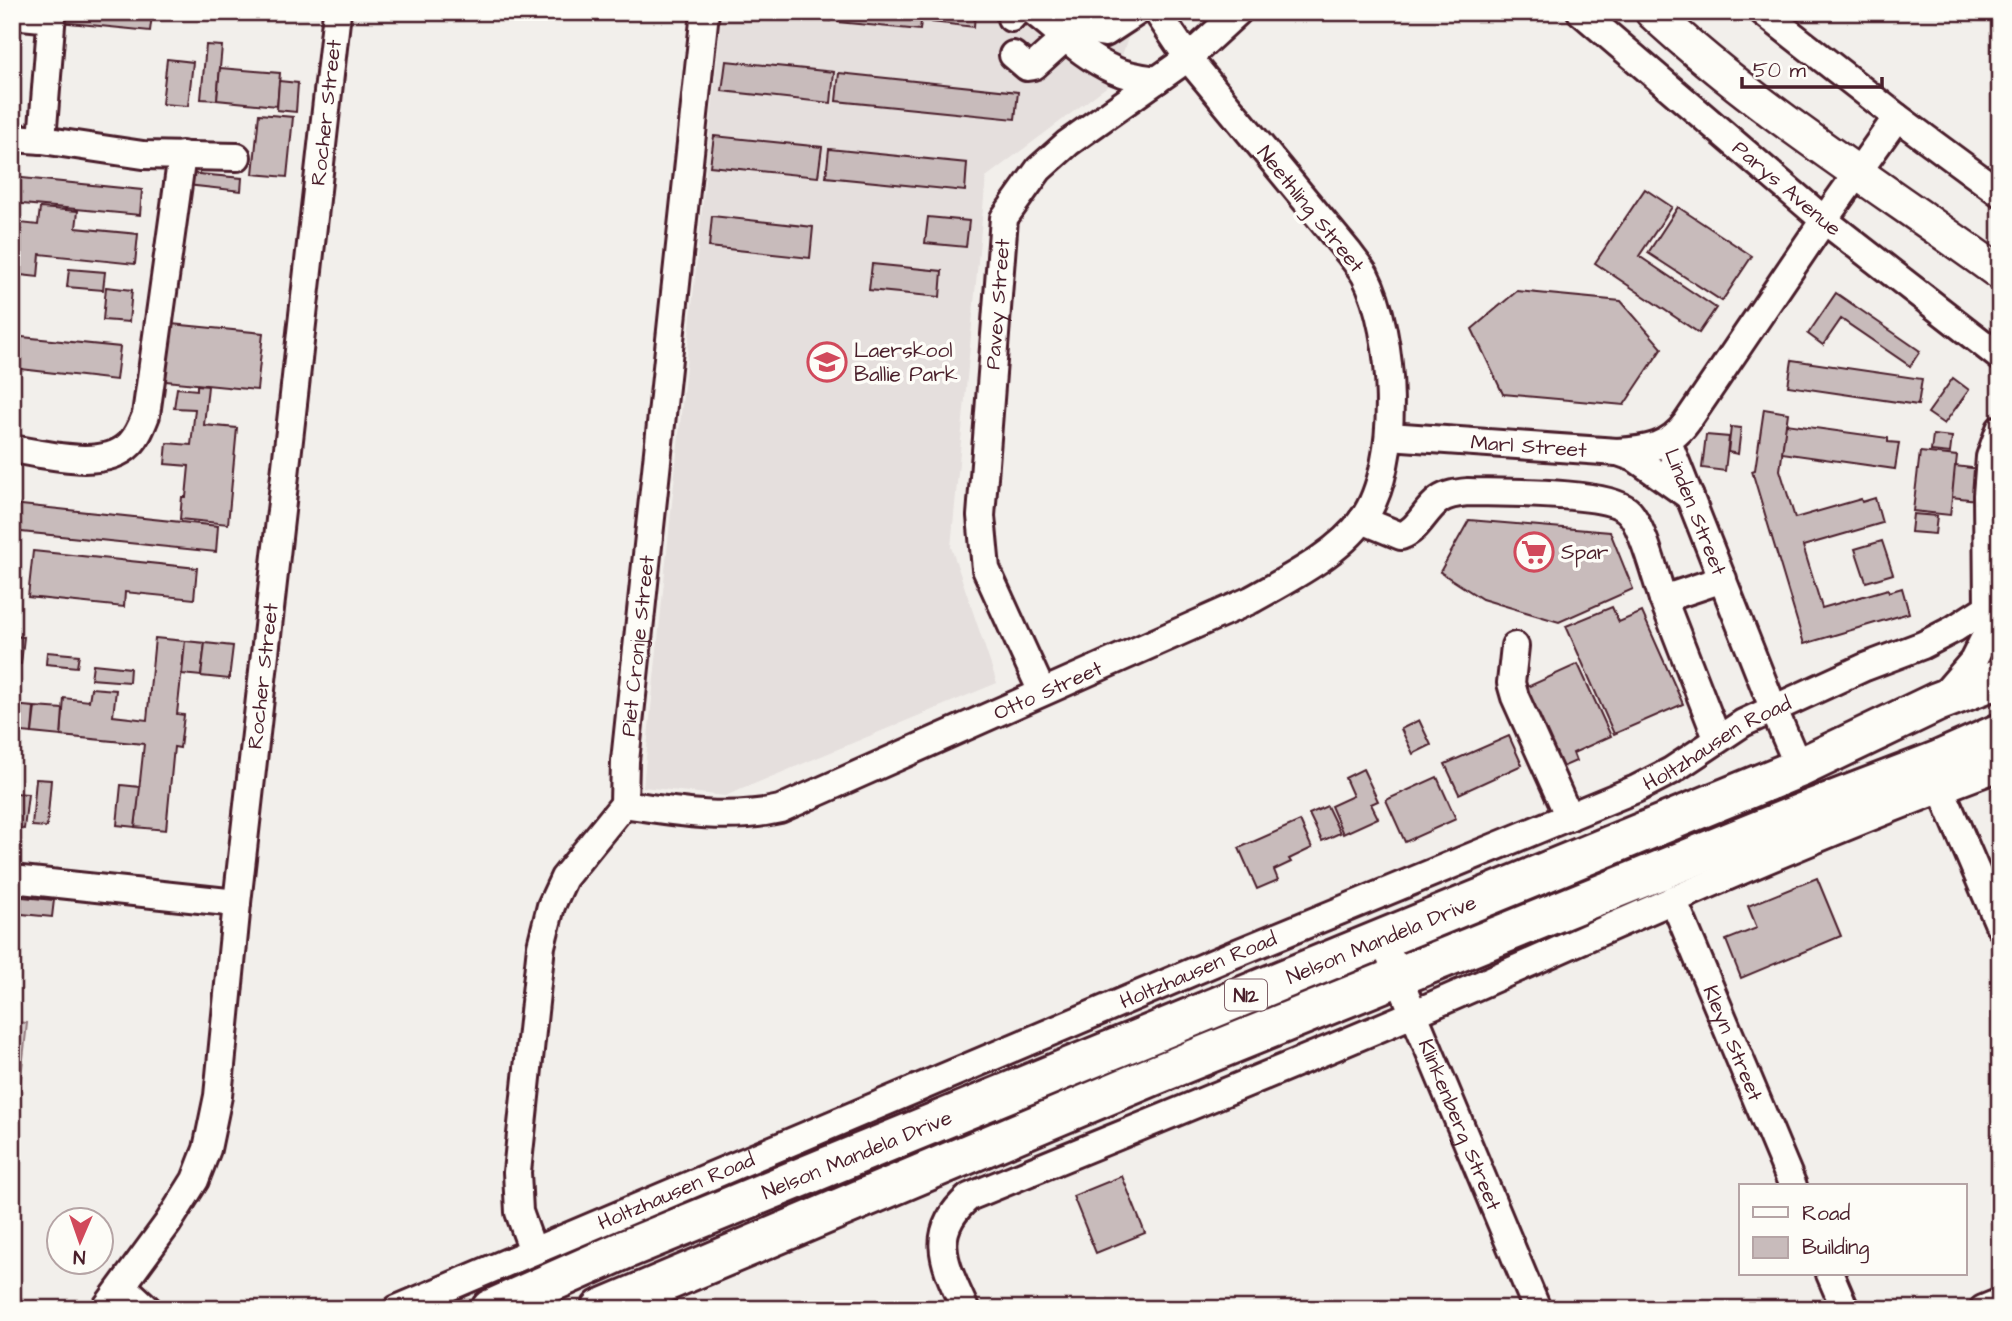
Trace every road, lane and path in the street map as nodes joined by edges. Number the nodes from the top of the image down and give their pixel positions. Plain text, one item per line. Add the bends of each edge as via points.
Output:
1 (337, 12) edge
2 (705, 12) edge
3 (1057, 12) edge
4 (1137, 12) edge
5 (1157, 12) edge
6 (1238, 12) edge
7 (1581, 12) edge
8 (1652, 12) edge
9 (1763, 12) edge
10 (1021, 14) edge
11 (52, 15) edge
12 (13, 21) edge
13 (1065, 38) junction
14 (1013, 55) dead end
15 (1188, 58) junction
16 (1157, 80) junction
17 (1897, 117) junction
18 (12, 138) edge
19 (42, 140) junction
20 (182, 155) junction
21 (237, 157) dead end
22 (1858, 174) junction
23 (2000, 192) edge
24 (1824, 220) junction
25 (2000, 273) edge
26 (2000, 357) edge
27 (1694, 410) junction
28 (2000, 429) edge
29 (1389, 436) junction
30 (1668, 442) junction
31 (12, 449) edge
32 (1618, 452) junction
33 (1690, 497) junction
34 (1362, 520) junction
35 (1723, 579) junction
36 (1664, 599) junction
37 (1995, 614) edge
38 (1515, 646) dead end
39 (2000, 678) edge
40 (1042, 692) junction
41 (1937, 702) junction
42 (1774, 710) junction
43 (2000, 733) edge
44 (1717, 738) junction
45 (2000, 767) edge
46 (1799, 768) junction
47 (1941, 789) junction
48 (624, 804) junction
49 (1569, 817) junction
50 (12, 878) edge
51 (1673, 899) junction
52 (237, 903) junction
53 (2000, 927) edge
54 (1382, 940) junction
55 (1398, 979) junction
56 (1414, 1013) junction
57 (1793, 1184) edge
58 (533, 1251) junction
59 (1831, 1276) edge
60 (122, 1286) junction
61 (2000, 1303) edge
62 (105, 1309) edge
63 (148, 1309) edge
64 (397, 1309) edge
65 (491, 1309) edge
66 (601, 1309) edge
67 (965, 1309) edge
68 (1537, 1309) edge
69 (1845, 1309) edge
70 (1983, 1309) edge

1 - 52 street, Rocher Street
2 - 48 street, Piet Cronje Street
3 - 4 street via 1086,30 1105,33
5 - 15 street, Neethling Street
6 - 15 street, Pavey Street
7 - 24 street, Parys Avenue
8 - 22 main road via 1697,55
9 - 17 street
10 - 13 street
11 - 12 street
11 - 19 street
13 - 14 street via 1034,66 1027,67
13 - 16 street via 1117,72
15 - 16 street, Pavey Street
15 - 29 street, Neethling Street via 1364,274 1384,341
16 - 40 street, Pavey Street via 1039,169 1004,218 982,541 986,569
17 - 22 street
17 - 23 street
18 - 19 street
19 - 20 street via 143,155
20 - 21 street
20 - 31 street via 146,415 139,432 130,445 102,457 79,460
22 - 24 street, Linden Street
22 - 25 main road
24 - 26 street, Parys Avenue
24 - 27 street, Linden Street
27 - 30 street, Linden Street
27 - 33 street
28 - 37 street via 1990,457 1987,495
29 - 32 street, Marl Street
29 - 34 street, Otto Street via 1385,464
30 - 32 street, Marl Street
30 - 33 street, Linden Street
32 - 33 street via 1641,462
33 - 35 street, Linden Street
34 - 36 street via 1401,536 1452,494 1600,498 1626,508 1636,520
34 - 40 street, Otto Street via 1304,571
35 - 36 street
35 - 42 street, Linden Street
36 - 44 street
37 - 41 street via 1973,661
37 - 42 street, Holtzhausen Road
38 - 49 street via 1511,683
39 - 41 highway, Nelson Mandela Drive / N12
40 - 48 street, Otto Street via 780,809 720,816
41 - 46 highway, Nelson Mandela Drive / N12
42 - 44 street, Holtzhausen Road
42 - 46 street, Linden Street
43 - 55 highway, Nelson Mandela Drive / N12
44 - 49 street, Holtzhausen Road via 1671,771
45 - 47 street
46 - 54 highway, Nelson Mandela Drive / N12
47 - 51 street
47 - 53 street
48 - 58 street via 564,878 541,946 517,1172 519,1212
49 - 58 street, Holtzhausen Road
50 - 52 street
51 - 56 street
51 - 57 street, Kleyn Street
52 - 60 street, Rocher Street via 218,1096 207,1149 195,1180
54 - 55 street, Klinkenberg Street
54 - 65 highway, Nelson Mandela Drive / N12 via 636,1245
55 - 56 street, Klinkenberg Street
55 - 66 highway, Nelson Mandela Drive / N12 via 1153,1076
56 - 67 street via 969,1197 957,1207 943,1235 945,1262
56 - 68 street, Klinkenberg Street
58 - 64 street, Holtzhausen Road
59 - 69 street
60 - 62 street, Rocher Street
60 - 63 street
61 - 70 street

